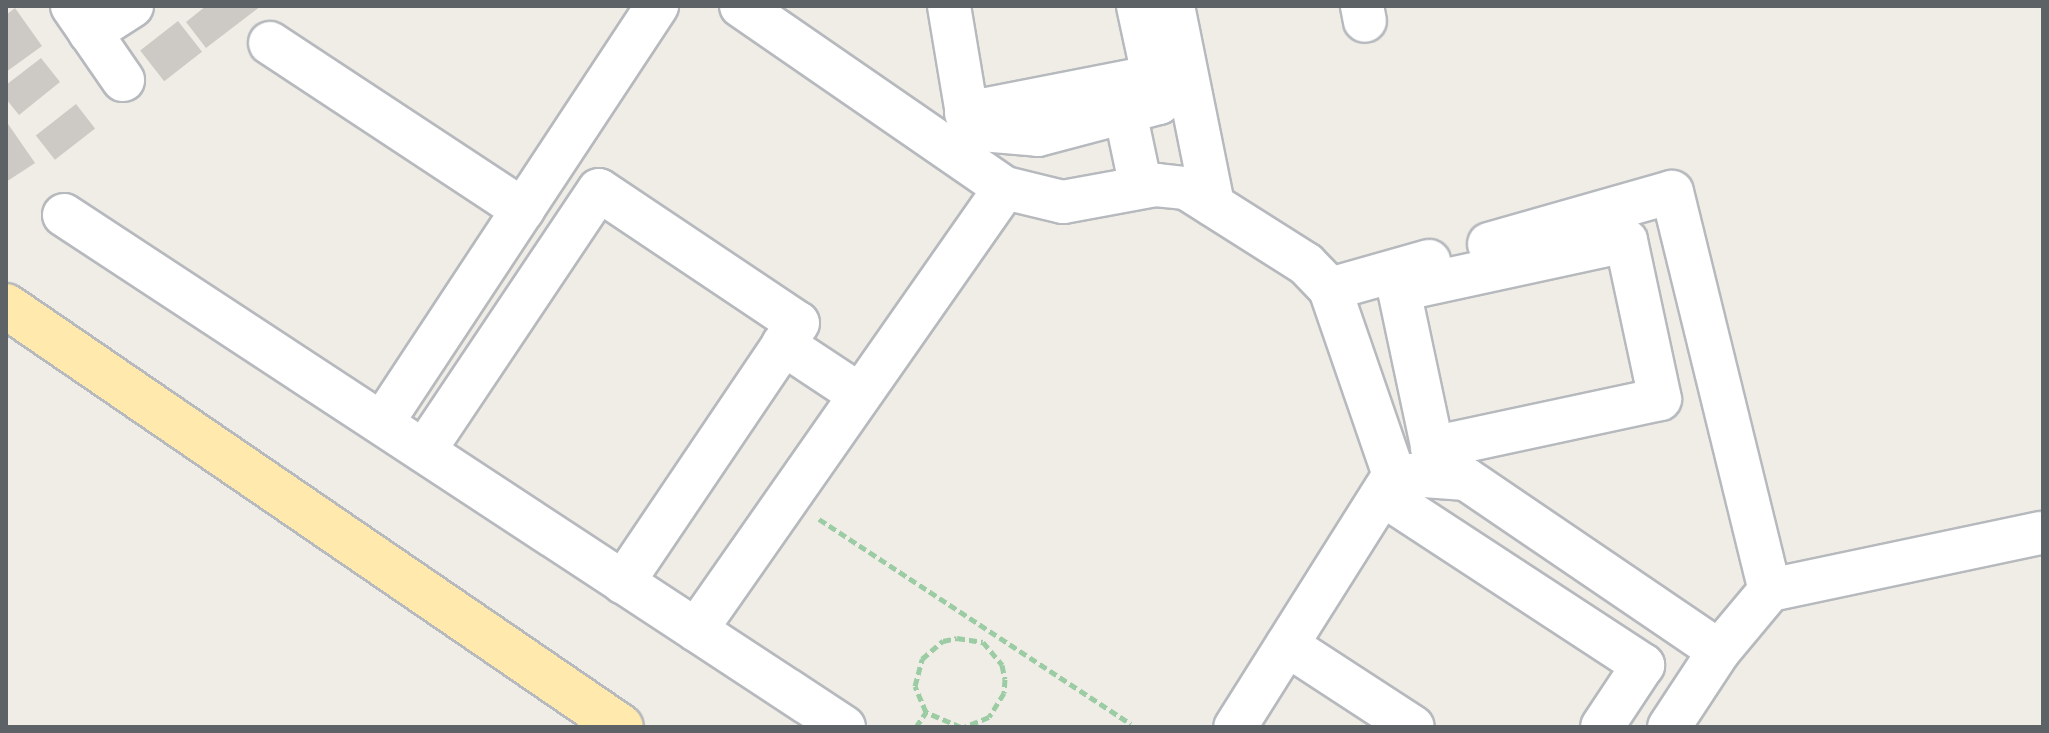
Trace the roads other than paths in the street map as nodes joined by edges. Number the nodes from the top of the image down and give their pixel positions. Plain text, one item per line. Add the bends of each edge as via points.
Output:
1 (132, 6) edge
2 (657, 6) edge
3 (741, 6) edge
4 (949, 6) edge
5 (1138, 6) edge
6 (1173, 6) edge
7 (81, 20) edge
8 (270, 43) dead end
9 (1152, 77) junction
10 (123, 80) dead end
11 (1125, 112) junction
12 (968, 121) junction
13 (991, 179) junction
14 (1141, 187) junction
15 (532, 196) junction
16 (1213, 205) junction
17 (584, 213) junction
18 (64, 215) dead end
19 (1330, 289) junction
20 (6, 306) edge
21 (783, 344) junction
22 (1720, 386) junction
23 (860, 395) junction
24 (1660, 399) junction
25 (382, 423) junction
26 (424, 451) junction
27 (1435, 461) junction
28 (1388, 485) junction
29 (2041, 533) edge
30 (623, 582) junction
31 (1770, 590) junction
32 (696, 630) junction
33 (1287, 645) junction
34 (1719, 651) junction
35 (621, 727) edge
36 (844, 727) edge
37 (1235, 727) edge
38 (1413, 727) edge
39 (1602, 727) edge
40 (1669, 727) edge

1 - 7 street
2 - 15 street
3 - 13 street
4 - 12 street
5 - 9 street
6 - 16 street
7 - 10 street
8 - 15 street
9 - 11 street via 1159,103
9 - 12 street
11 - 12 street via 1038,135
11 - 14 street
12 - 13 street
13 - 14 street via 1063,202
13 - 23 street
14 - 16 street via 1186,188
15 - 17 street
15 - 25 street
16 - 19 street via 1306,264
17 - 21 street via 599,190 613,199 798,323
17 - 26 street
18 - 25 street
19 - 22 street via 1672,192
19 - 28 street
20 - 35 main road
21 - 23 street
21 - 30 street
22 - 24 street
22 - 31 street
23 - 32 street
24 - 27 street
24 - 27 street via 1626,241 1399,290
25 - 26 street
26 - 30 street
27 - 28 street
27 - 34 street
28 - 33 street
28 - 39 street via 1643,665
29 - 31 street
30 - 32 street
31 - 34 street
32 - 36 street
33 - 37 street
33 - 38 street
34 - 40 street

